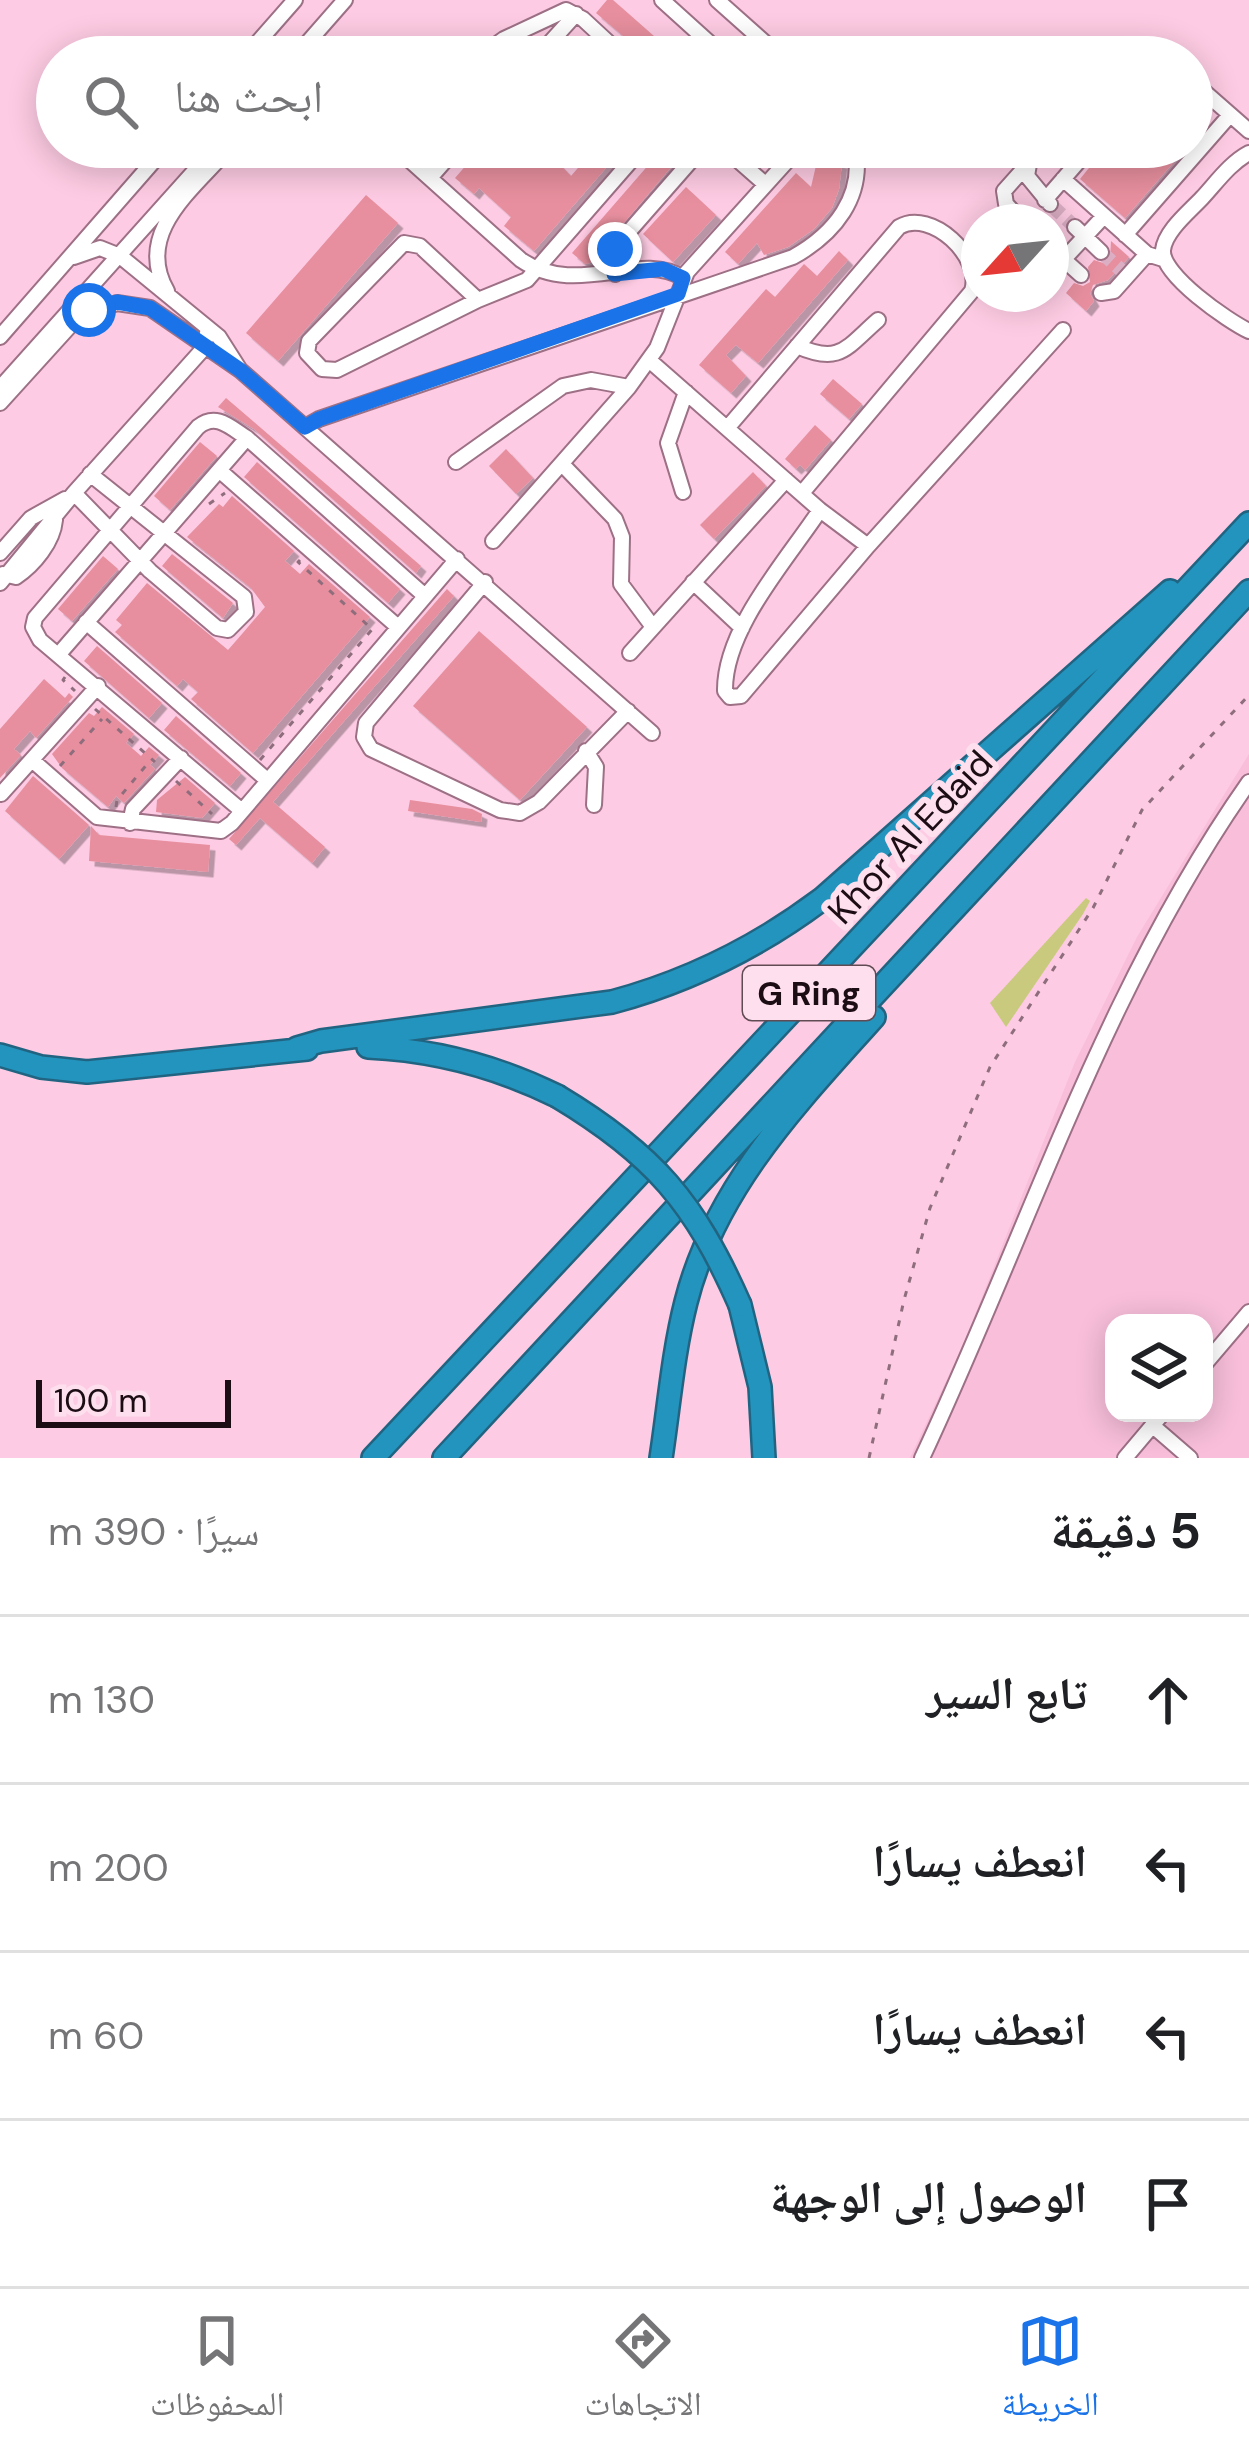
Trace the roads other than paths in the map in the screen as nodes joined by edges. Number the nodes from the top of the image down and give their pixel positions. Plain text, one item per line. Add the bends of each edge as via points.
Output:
1 (295, 0) edge
2 (345, 0) edge
3 (662, 0) edge
4 (717, 0) edge
5 (575, 14) junction
6 (263, 36) edge
7 (313, 36) edge
8 (511, 36) edge
9 (556, 36) edge
10 (600, 36) edge
11 (702, 36) edge
12 (757, 36) edge
13 (1213, 100) edge
14 (1230, 115) junction
15 (1249, 130) edge
16 (1213, 134) edge
17 (1249, 154) edge
18 (148, 168) edge
19 (198, 168) edge
20 (211, 168) edge
21 (421, 168) edge
22 (439, 168) edge
23 (625, 168) edge
24 (685, 168) edge
25 (747, 168) edge
26 (780, 168) edge
27 (857, 168) edge
28 (1022, 168) edge
29 (1028, 168) edge
30 (1073, 168) edge
31 (1184, 168) edge
32 (430, 178) junction
33 (1064, 179) junction
34 (765, 184) junction
35 (1006, 204) edge
36 (1104, 216) junction
37 (1080, 232) junction
38 (1125, 235) junction
39 (1069, 243) edge
40 (1101, 252) tunnel mouth
41 (120, 256) junction
42 (1155, 256) junction
43 (65, 262) junction
44 (1069, 263) edge
45 (538, 270) junction
46 (614, 274) junction
47 (1082, 274) dead end
48 (683, 278) junction
49 (1102, 293) dead end
50 (678, 294) junction
51 (170, 296) junction
52 (478, 300) junction
53 (878, 320) dead end
54 (170, 321) junction
55 (208, 328) junction
56 (1063, 330) dead end
57 (1249, 331) edge
58 (0, 337) edge
59 (797, 346) junction
60 (204, 348) junction
61 (650, 360) junction
62 (240, 370) junction
63 (171, 383) junction
64 (629, 386) junction
65 (0, 388) edge
66 (686, 392) junction
67 (0, 404) edge
68 (729, 426) junction
69 (305, 427) junction
70 (247, 438) junction
71 (455, 462) dead end
72 (562, 464) junction
73 (219, 470) junction
74 (90, 474) junction
75 (786, 480) junction
76 (683, 492) dead end
77 (74, 493) junction
78 (802, 493) junction
79 (131, 508) junction
80 (820, 510) junction
81 (1247, 525) edge
82 (113, 529) junction
83 (166, 532) junction
84 (493, 541) dead end
85 (868, 547) junction
86 (0, 553) edge
87 (457, 559) junction
88 (141, 560) junction
89 (2, 577) edge
90 (693, 582) junction
91 (485, 583) junction
92 (1249, 591) edge
93 (425, 596) junction
94 (86, 622) junction
95 (398, 627) junction
96 (653, 627) junction
97 (742, 628) junction
98 (630, 653) dead end
99 (59, 654) junction
100 (98, 686) junction
101 (628, 711) junction
102 (652, 734) dead end
103 (586, 751) junction
104 (181, 758) junction
105 (32, 760) junction
106 (267, 780) junction
107 (1249, 782) edge
108 (1, 794) edge
109 (594, 805) dead end
110 (242, 811) junction
111 (123, 822) junction
112 (994, 867) junction
113 (297, 1048) junction
114 (7, 1062) edge
115 (1249, 1312) edge
116 (1213, 1354) edge
117 (1155, 1422) edge
118 (1160, 1422) edge
119 (373, 1458) edge
120 (444, 1458) edge
121 (661, 1458) edge
122 (764, 1458) edge
123 (922, 1458) edge
124 (1125, 1458) edge
125 (1190, 1458) edge

1 - 6 street
2 - 7 street
3 - 11 street
4 - 12 street
5 - 8 street via 558,11
5 - 9 street
5 - 10 street
13 - 14 street
14 - 15 street
14 - 16 street
17 - 42 street
18 - 43 street
19 - 41 street
20 - 51 street via 159,234 158,271
21 - 32 street
22 - 32 street
23 - 45 street
24 - 46 street via 618,244
25 - 34 street
26 - 34 street
27 - 50 street via 826,235 793,257
28 - 35 street via 1004,191
29 - 33 street via 1048,202
30 - 33 street
31 - 38 street
32 - 45 street
33 - 36 street
34 - 48 street
36 - 37 street
36 - 38 street
37 - 39 street
37 - 40 street
38 - 42 street
41 - 43 street via 100,248
41 - 51 street
41 - 65 street
42 - 49 street
42 - 57 street
43 - 58 street
44 - 47 street
45 - 46 street
45 - 52 street
46 - 48 street via 663,269
48 - 50 street
50 - 61 street
50 - 69 street
51 - 55 street
52 - 52 street via 337,370 322,369 307,353 309,341 404,243 420,246
53 - 59 street via 832,356
54 - 60 street
54 - 63 street via 185,346
54 - 67 street via 125,303 89,310
55 - 60 street
55 - 62 street
56 - 85 street
59 - 68 street
59 - 78 street via 908,222 926,223 971,261 972,291
60 - 62 street
60 - 63 street
61 - 64 street
61 - 66 street
62 - 69 street
63 - 74 street
64 - 71 street via 563,386
64 - 72 street
66 - 68 street
66 - 76 street via 668,443
68 - 75 street
69 - 87 street
70 - 73 street
70 - 79 street via 218,420 202,423
70 - 93 street
72 - 84 street
72 - 96 street via 615,519 621,584
73 - 83 street
73 - 95 street
74 - 77 street
74 - 79 street
75 - 78 street
75 - 90 street
77 - 82 street
77 - 86 street via 31,518
77 - 89 street via 24,572
78 - 80 street
79 - 82 street
79 - 83 street
80 - 85 street
80 - 97 street
81 - 113 highway via 858,869 755,945 612,1002
81 - 119 highway, Khor Al Edaid / G Ring
82 - 88 street
82 - 99 street via 35,618 37,636
83 - 88 street
83 - 88 street via 244,597 246,612 220,631
85 - 97 street via 734,698 725,677
87 - 91 street
87 - 93 street
88 - 94 street
90 - 96 street
90 - 97 street
91 - 101 street
91 - 103 street via 366,723 367,743 512,813 539,802
92 - 112 highway, G Ring
93 - 95 street
94 - 99 street
94 - 106 street
95 - 106 street
96 - 98 street
99 - 100 street
100 - 104 street
100 - 105 street
101 - 102 street
101 - 103 street
103 - 109 street via 596,767
104 - 110 street
104 - 111 street
105 - 108 street
105 - 111 street via 87,812
106 - 110 street
107 - 123 street via 1118,1005
110 - 111 street via 227,828 206,832
112 - 120 highway, G Ring
112 - 121 highway via 934,951 783,1118 734,1189 687,1298
113 - 114 highway via 87,1072
113 - 122 highway, bridge via 438,1053 521,1078 605,1125 663,1176 706,1233 740,1305 760,1388
115 - 116 street
117 - 124 street
118 - 125 street

